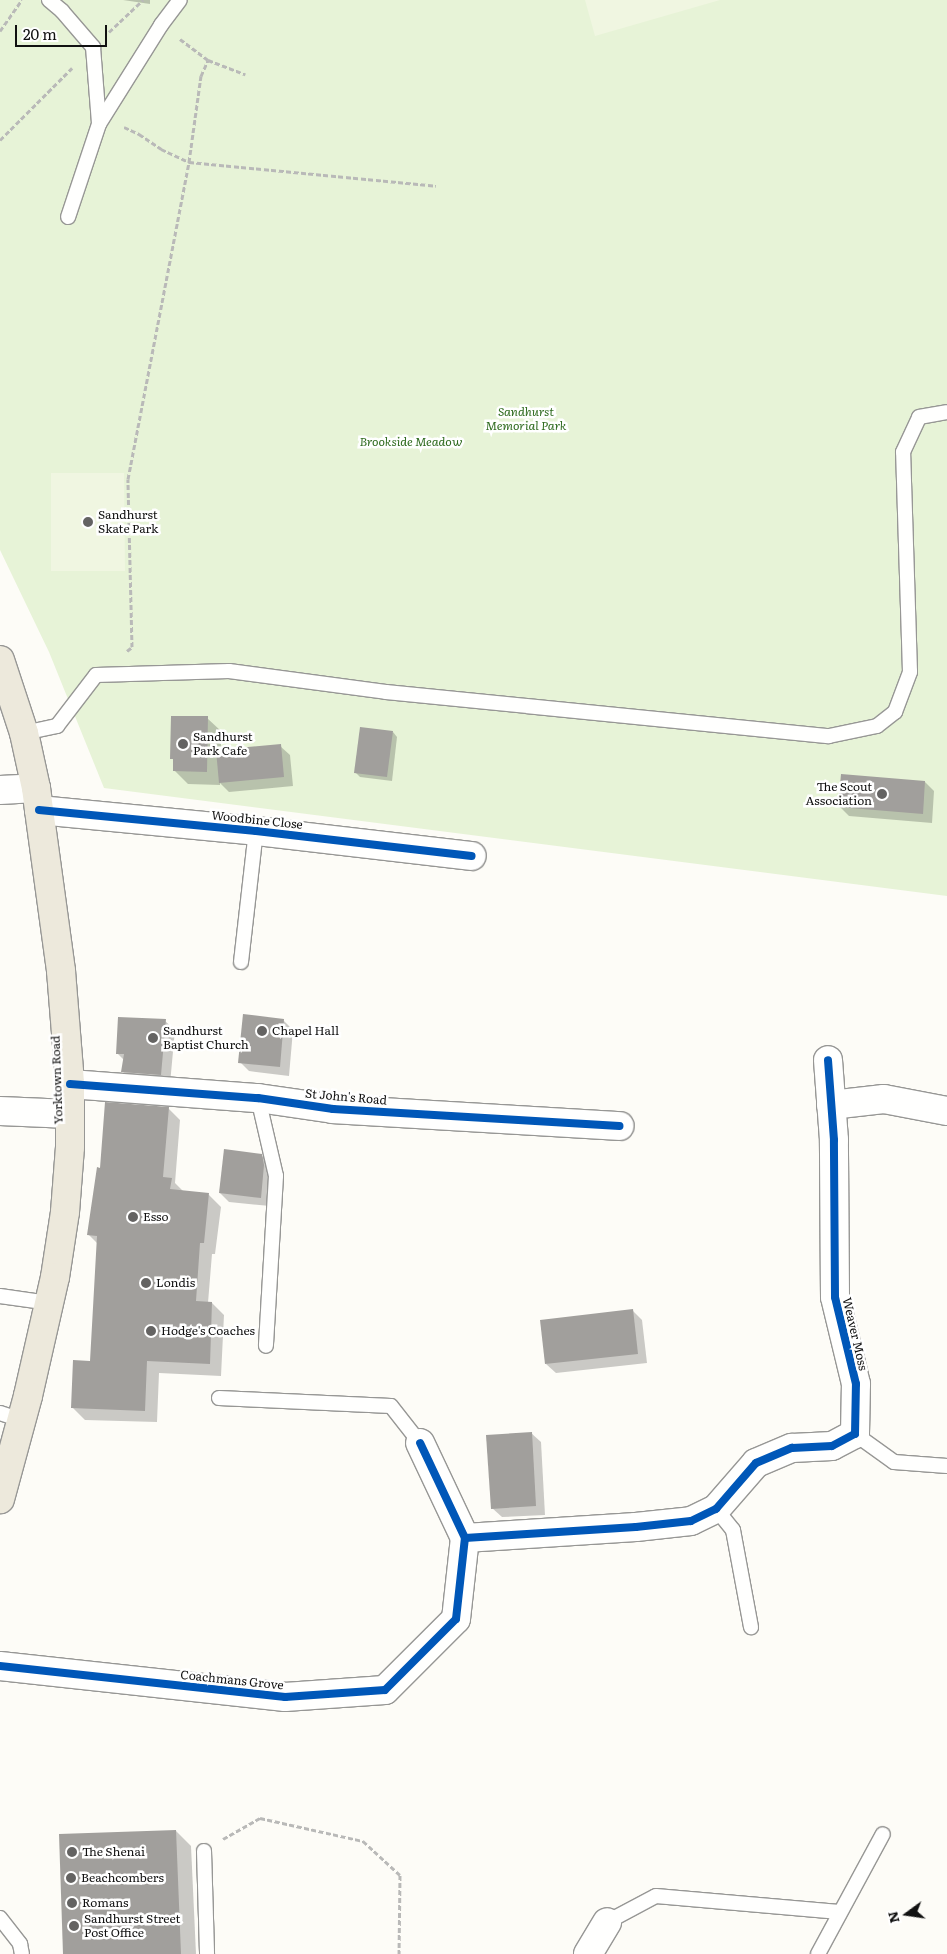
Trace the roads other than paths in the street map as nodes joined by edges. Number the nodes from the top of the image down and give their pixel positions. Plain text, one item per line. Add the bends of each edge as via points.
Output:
1 (49, 0) edge
2 (180, 0) edge
3 (99, 124) junction
4 (68, 217) dead end
5 (947, 412) edge
6 (0, 660) edge
7 (24, 733) junction
8 (0, 790) edge
9 (37, 799) junction
10 (256, 831) junction
11 (472, 856) dead end
12 (242, 962) dead end
13 (828, 1060) dead end
14 (70, 1084) junction
15 (258, 1098) junction
16 (831, 1105) junction
17 (947, 1111) edge
18 (0, 1112) edge
19 (70, 1114) junction
20 (620, 1126) dead end
21 (0, 1296) edge
22 (49, 1303) junction
23 (266, 1346) dead end
24 (219, 1398) dead end
25 (11, 1417) edge
26 (855, 1434) junction
27 (420, 1443) joint
28 (947, 1466) edge
29 (0, 1499) edge
30 (716, 1509) junction
31 (465, 1538) junction
32 (751, 1627) dead end
33 (0, 1666) edge
34 (883, 1834) dead end
35 (204, 1851) road end
36 (839, 1912) junction
37 (0, 1918) edge
38 (607, 1922) joint
39 (22, 1954) edge
40 (207, 1954) edge
41 (588, 1954) edge
42 (818, 1954) edge

1 - 3 lane via 93,47
2 - 3 lane
3 - 4 lane
5 - 7 lane via 919,417 903,452 910,672 895,712 877,726 829,736 386,692 229,671 96,674 57,726
6 - 7 main road, Yorktown Road
7 - 9 main road, Yorktown Road
8 - 9 street, Woodbine Close
9 - 10 street, Woodbine Close
9 - 14 main road, Yorktown Road via 61,971
10 - 11 street, Woodbine Close
10 - 12 lane
13 - 16 street, Weaver Moss
14 - 15 street, St John's Road
14 - 19 main road, Yorktown Road
15 - 20 street, St John's Road via 333,1109
15 - 23 lane via 276,1176
16 - 17 street via 884,1100
16 - 26 street, Weaver Moss via 834,1297 856,1384
18 - 19 street
19 - 22 main road, Yorktown Road via 65,1212
21 - 22 lane
22 - 25 main road, Yorktown Road
24 - 27 lane via 391,1406
25 - 29 main road, Yorktown Road
26 - 28 lane via 894,1462
26 - 30 street via 832,1446 792,1448 756,1463
27 - 31 street
30 - 31 street via 691,1521
30 - 32 lane via 733,1530
31 - 33 street, Coachmans Grove via 456,1618 385,1690 284,1697
34 - 36 lane
35 - 40 lane
36 - 38 lane via 656,1896
36 - 42 lane
37 - 39 lane via 20,1944
38 - 41 street

